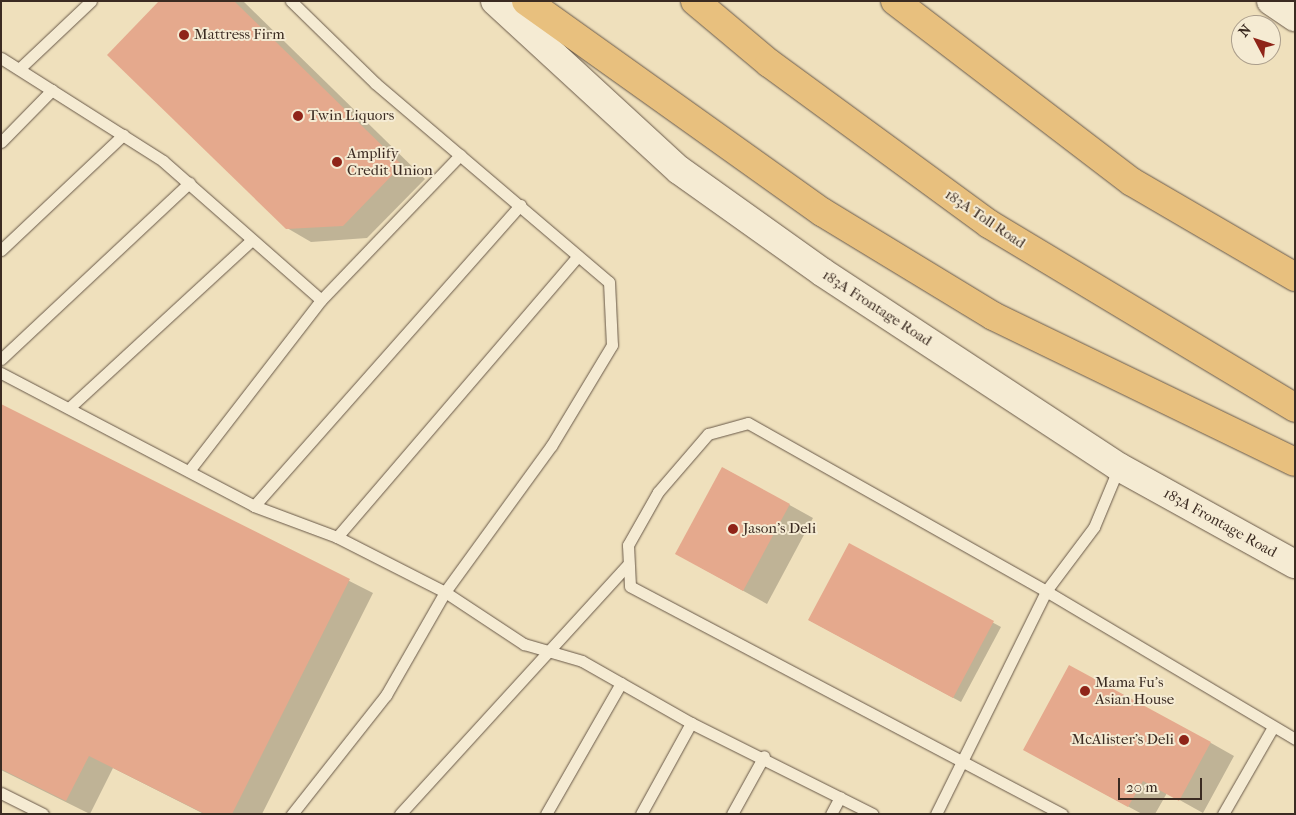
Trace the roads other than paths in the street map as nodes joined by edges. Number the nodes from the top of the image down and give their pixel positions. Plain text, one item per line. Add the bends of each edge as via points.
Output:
1 (91, 1) edge
2 (291, 1) edge
3 (496, 1) edge
4 (526, 1) edge
5 (694, 1) edge
6 (895, 1) edge
7 (1271, 1) edge
8 (1295, 16) edge
9 (1, 58) edge
10 (19, 69) junction
11 (52, 90) junction
12 (123, 135) junction
13 (1, 142) edge
14 (460, 155) junction
15 (189, 183) junction
16 (520, 205) junction
17 (252, 240) junction
18 (1, 250) edge
19 (578, 256) junction
20 (1295, 276) edge
21 (321, 300) junction
22 (1, 359) edge
23 (1, 373) edge
24 (69, 408) junction
25 (1295, 408) edge
26 (1295, 462) edge
27 (1119, 467) junction
28 (189, 471) junction
29 (254, 506) junction
30 (337, 537) junction
31 (628, 564) junction
32 (1295, 564) edge
33 (1046, 591) junction
34 (445, 592) junction
35 (548, 651) junction
36 (621, 683) junction
37 (691, 723) junction
38 (1273, 727) junction
39 (1295, 739) edge
40 (764, 756) junction
41 (965, 761) junction
42 (1, 793) edge
43 (840, 797) junction
44 (43, 814) edge
45 (292, 814) edge
46 (401, 814) edge
47 (546, 814) edge
48 (641, 814) edge
49 (732, 814) edge
50 (831, 814) edge
51 (873, 814) edge
52 (936, 814) edge
53 (1062, 814) edge
54 (1223, 814) edge

1 - 10 lane
2 - 14 lane via 375,83
3 - 27 main road, 183A Frontage Road via 679,170 822,272
4 - 26 highway via 822,212 993,316
5 - 25 highway, 183A Toll Road via 769,63 989,224
6 - 20 highway via 1132,182
7 - 8 main road
9 - 10 lane
10 - 11 lane
11 - 12 lane
11 - 13 lane
12 - 15 lane
12 - 18 lane
14 - 16 lane
14 - 21 lane
15 - 17 lane
15 - 22 lane
16 - 19 lane
16 - 29 lane
17 - 21 lane
17 - 24 lane
19 - 30 lane
19 - 34 lane via 609,282 612,345 551,446
21 - 28 lane
23 - 24 lane
24 - 28 lane
27 - 32 main road, 183A Frontage Road
27 - 33 lane via 1094,527
28 - 29 lane
29 - 30 lane
30 - 34 lane
31 - 33 lane via 628,545 664,485 708,434 748,423
31 - 35 lane
31 - 41 lane via 630,586
33 - 38 lane
33 - 41 lane
34 - 35 lane via 524,644
34 - 45 lane via 386,694
35 - 36 lane via 582,662
35 - 46 lane
36 - 37 lane
36 - 47 lane
37 - 40 lane
37 - 48 lane
38 - 39 lane
38 - 54 lane
40 - 43 lane
40 - 49 lane
41 - 52 lane
41 - 53 lane
42 - 44 lane
43 - 50 lane
43 - 51 lane

